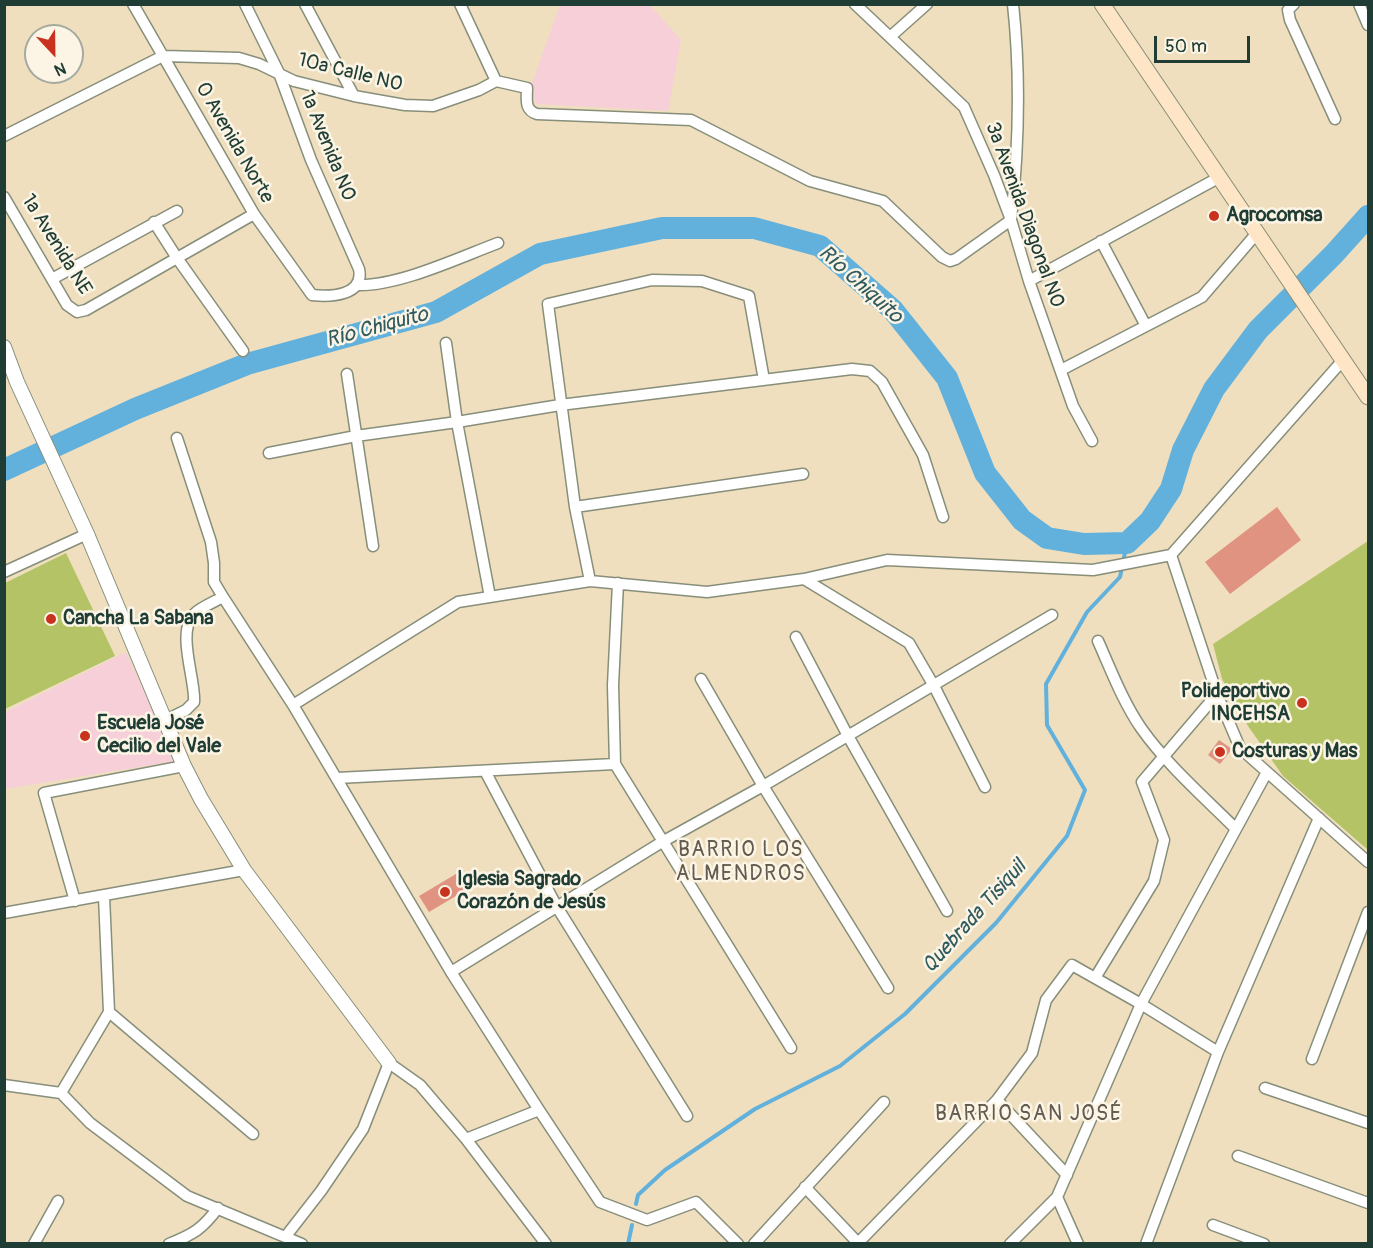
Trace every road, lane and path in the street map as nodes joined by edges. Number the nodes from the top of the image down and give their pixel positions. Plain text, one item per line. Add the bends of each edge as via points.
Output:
1 (133, 4) edge
2 (245, 4) edge
3 (305, 4) edge
4 (460, 4) edge
5 (855, 4) edge
6 (927, 4) edge
7 (1013, 4) edge
8 (1102, 4) edge
9 (1359, 4) edge
10 (1291, 7) edge
11 (1368, 25) edge
12 (890, 37) junction
13 (163, 56) junction
14 (279, 73) junction
15 (496, 81) junction
16 (354, 96) junction
17 (1335, 119) dead end
18 (4, 136) edge
19 (1218, 178) junction
20 (4, 197) edge
21 (177, 211) dead end
22 (254, 214) junction
23 (1011, 220) junction
24 (154, 222) junction
25 (1259, 236) junction
26 (1101, 241) junction
27 (498, 243) dead end
28 (177, 258) junction
29 (52, 279) junction
30 (1029, 281) junction
31 (358, 285) junction
32 (1146, 326) junction
33 (446, 343) dead end
34 (4, 347) edge
35 (243, 351) dead end
36 (1343, 360) junction
37 (1061, 370) junction
38 (347, 374) dead end
39 (764, 380) junction
40 (1368, 397) edge
41 (560, 405) junction
42 (457, 422) junction
43 (356, 436) junction
44 (177, 438) dead end
45 (1092, 441) dead end
46 (269, 453) dead end
47 (803, 474) dead end
48 (575, 507) junction
49 (943, 517) dead end
50 (87, 534) junction
51 (373, 546) dead end
52 (1172, 555) junction
53 (4, 572) edge
54 (804, 579) junction
55 (590, 582) junction
56 (618, 584) junction
57 (223, 597) junction
58 (490, 597) junction
59 (1052, 615) dead end
60 (796, 637) dead end
61 (1098, 641) dead end
62 (701, 679) dead end
63 (934, 686) junction
64 (1217, 694) junction
65 (293, 705) junction
66 (166, 720) junction
67 (848, 736) junction
68 (1164, 756) junction
69 (615, 764) junction
70 (184, 766) junction
71 (484, 771) junction
72 (1267, 772) junction
73 (337, 778) junction
74 (763, 786) junction
75 (984, 786) dead end
76 (1319, 818) junction
77 (1236, 829) junction
78 (662, 842) junction
79 (1368, 862) edge
80 (244, 870) junction
81 (104, 896) junction
82 (75, 901) junction
83 (557, 907) junction
84 (947, 911) dead end
85 (1368, 912) edge
86 (4, 913) edge
87 (451, 972) junction
88 (1095, 978) junction
89 (888, 988) dead end
90 (1141, 1004) junction
91 (109, 1012) junction
92 (791, 1048) dead end
93 (1218, 1052) junction
94 (1312, 1059) dead end
95 (389, 1063) junction
96 (4, 1084) edge
97 (1265, 1088) dead end
98 (61, 1093) junction
99 (997, 1100) junction
100 (884, 1102) dead end
101 (539, 1110) junction
102 (687, 1116) dead end
103 (1368, 1123) edge
104 (253, 1134) dead end
105 (466, 1139) junction
106 (1238, 1156) dead end
107 (1066, 1175) junction
108 (805, 1186) junction
109 (1057, 1197) junction
110 (58, 1201) dead end
111 (1368, 1203) edge
112 (218, 1208) junction
113 (1213, 1225) dead end
114 (286, 1236) junction
115 (36, 1243) edge
116 (858, 1243) edge
117 (169, 1244) edge
118 (302, 1244) edge
119 (546, 1244) edge
120 (738, 1244) edge
121 (754, 1244) edge
122 (1010, 1244) edge
123 (1078, 1244) edge
124 (1146, 1244) edge
125 (1264, 1244) edge

1 - 13 street, 0 Avenida Norte
2 - 14 street, 1a Avenida NO
3 - 16 street
4 - 15 street
5 - 12 street, 3a Avenida Diagonal NO
6 - 12 street
7 - 23 street via 1018,50 1018,158
8 - 19 main road
9 - 11 street
10 - 17 street via 1290,20
12 - 23 street, 3a Avenida Diagonal NO via 964,107
13 - 14 street, 10a Calle NO via 239,58
13 - 18 street
13 - 22 street, 0 Avenida Norte
14 - 16 street, 10a Calle NO via 294,81
14 - 31 street, 1a Avenida NO via 311,160 359,269
15 - 16 street, 10a Calle NO via 433,106
15 - 23 street via 526,88 527,106 537,114 691,120 810,181 883,201 950,261
19 - 25 main road
19 - 26 street
20 - 29 street, 1a Avenida NE
21 - 24 street
22 - 28 street
22 - 31 street, 0 Avenida Norte via 312,295 329,297
23 - 30 street, 3a Avenida Diagonal NO
24 - 28 street
24 - 29 street
25 - 32 street via 1202,297
25 - 36 main road
26 - 30 street
26 - 32 street
27 - 31 street via 393,281
28 - 29 street, 1a Avenida NE via 77,312 67,305
28 - 35 street
30 - 37 street, 3a Avenida Diagonal NO
32 - 37 street
33 - 42 street
34 - 50 street
36 - 40 main road
36 - 52 street
37 - 45 street, 3a Avenida Diagonal NO via 1073,406
38 - 43 street
39 - 41 street
39 - 41 street via 749,296 702,281 652,280 548,304
39 - 49 street via 870,370 882,382 923,455
41 - 42 street
41 - 48 street
42 - 43 street
42 - 58 street
43 - 46 street
43 - 51 street
44 - 57 street via 211,542 214,582
47 - 48 street
48 - 55 street
50 - 53 street
50 - 66 street
52 - 54 street via 1093,570 887,560
52 - 64 street
54 - 56 street via 707,592
54 - 63 street via 909,643
55 - 56 street
55 - 58 street
56 - 69 street via 613,685
57 - 65 street
57 - 66 street via 193,615 187,629 187,663 194,702
58 - 65 street via 458,602
59 - 63 street
60 - 67 street
61 - 68 street via 1141,728
62 - 74 street
63 - 67 street
63 - 75 street
64 - 68 street
64 - 72 street via 1240,748
65 - 73 street
66 - 70 street
67 - 74 street
67 - 84 street
68 - 77 street
68 - 88 street via 1142,782 1164,840 1154,881
69 - 71 street
69 - 78 street
70 - 80 street
70 - 82 street via 45,793
71 - 73 street
71 - 83 street
72 - 76 street
72 - 77 street
73 - 87 street
74 - 78 street
74 - 89 street
76 - 79 street
76 - 93 street
77 - 90 street
78 - 83 street
78 - 92 street
80 - 81 street
80 - 95 street
81 - 82 street
81 - 91 street
82 - 86 street
83 - 87 street
83 - 102 street
85 - 94 street
87 - 101 street
88 - 90 street
88 - 99 street via 1072,965 1046,1000 1032,1053
90 - 93 street
90 - 107 street
91 - 98 street
91 - 104 street
93 - 124 street
95 - 105 street via 420,1085
95 - 114 street via 363,1129
96 - 98 street
97 - 103 street
98 - 112 street via 90,1122 187,1196
99 - 107 street
99 - 116 street
100 - 108 street
101 - 105 street
101 - 120 street via 600,1202 647,1220 696,1202
105 - 119 street
106 - 111 street
107 - 109 street
108 - 116 street
108 - 121 street
109 - 122 street
109 - 123 street
110 - 115 street
112 - 114 street
112 - 117 street via 205,1226
113 - 125 street
114 - 118 street

